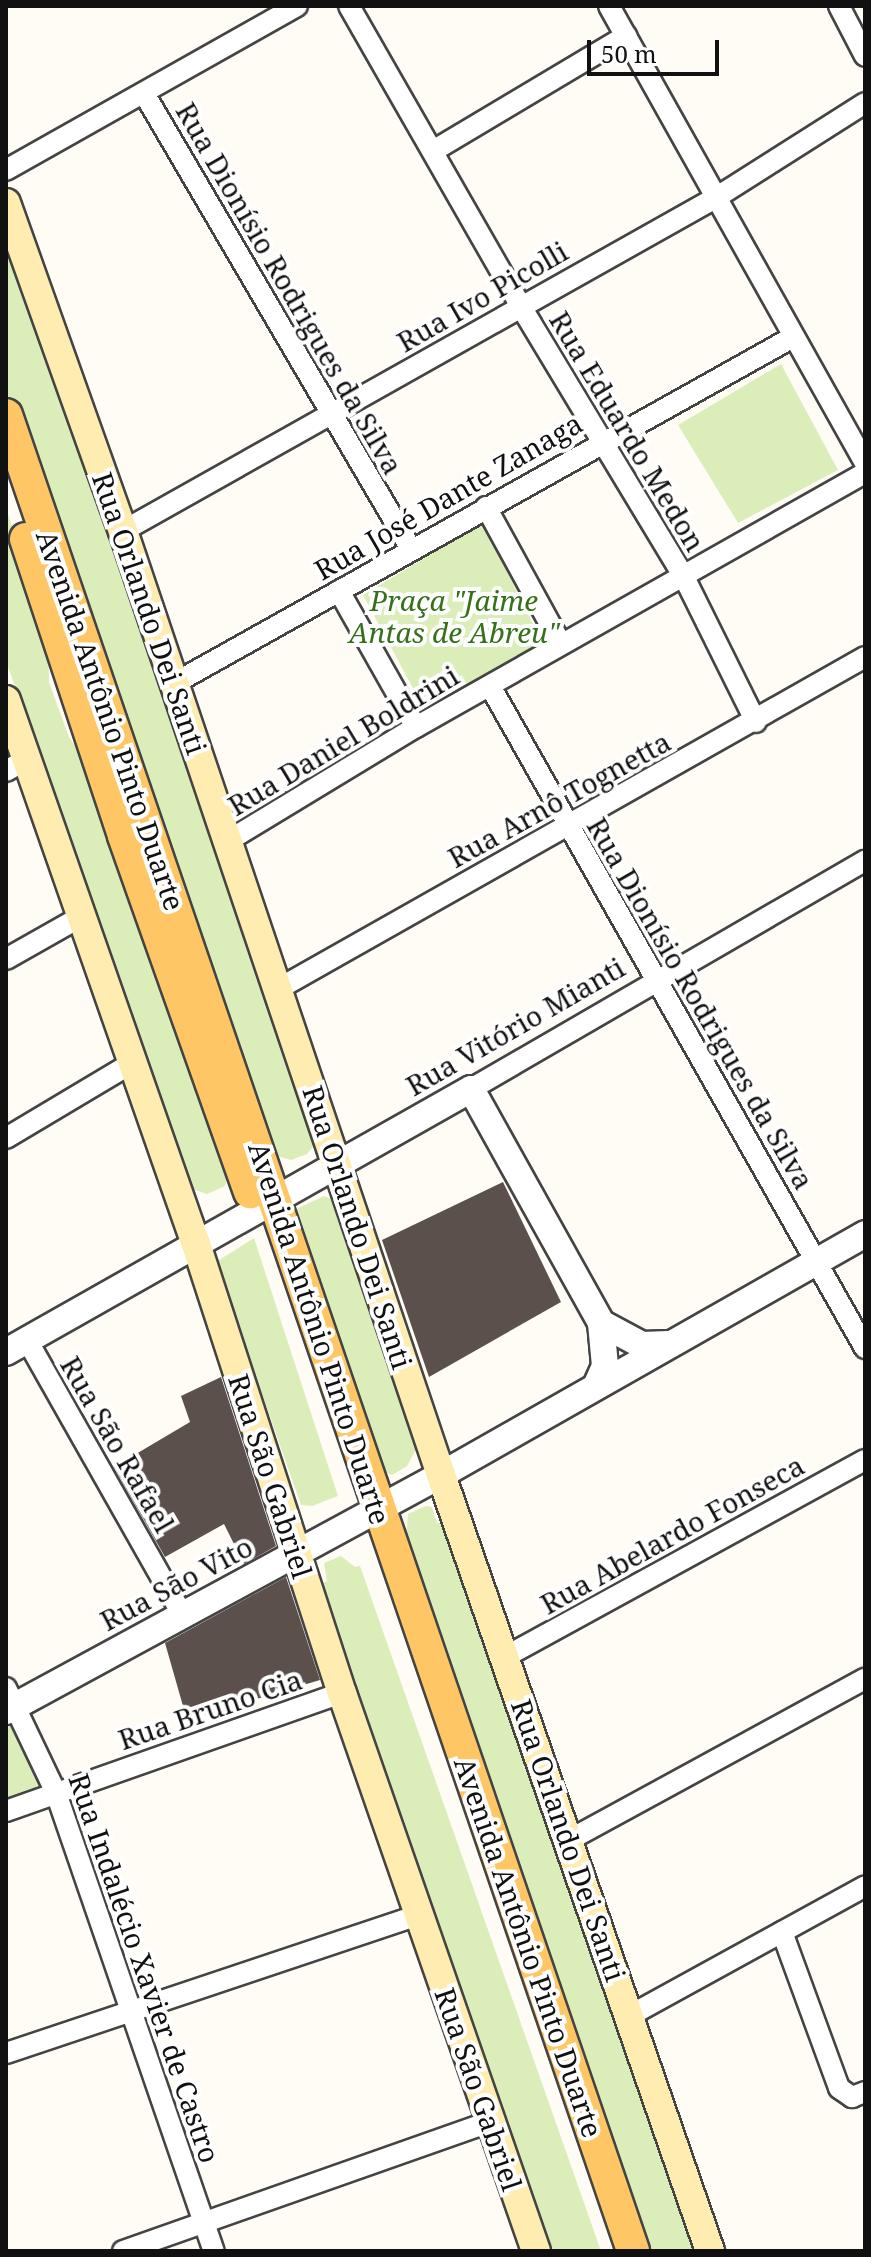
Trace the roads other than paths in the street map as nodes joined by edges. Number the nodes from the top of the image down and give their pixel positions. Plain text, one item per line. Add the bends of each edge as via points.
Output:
1 (297, 6) edge
2 (349, 6) edge
3 (609, 6) edge
4 (839, 6) edge
5 (626, 36) junction
6 (865, 56) edge
7 (145, 95) junction
8 (865, 103) edge
9 (433, 151) junction
10 (6, 170) edge
11 (717, 197) junction
12 (6, 203) edge
13 (520, 305) junction
14 (793, 337) junction
15 (6, 415) edge
16 (331, 416) junction
17 (603, 440) junction
18 (865, 463) edge
19 (865, 473) edge
20 (6, 482) edge
21 (486, 507) junction
22 (123, 531) junction
23 (411, 549) junction
24 (683, 575) junction
25 (339, 591) junction
26 (561, 644) junction
27 (865, 657) edge
28 (173, 684) junction
29 (490, 686) junction
30 (6, 700) edge
31 (756, 722) junction
32 (416, 727) junction
33 (16, 765) edge
34 (566, 826) junction
35 (226, 842) junction
36 (865, 861) edge
37 (82, 916) junction
38 (6, 959) edge
39 (655, 981) junction
40 (278, 989) junction
41 (132, 1063) junction
42 (471, 1089) junction
43 (6, 1138) edge
44 (338, 1164) junction
45 (267, 1205) junction
46 (865, 1234) edge
47 (196, 1244) junction
48 (817, 1261) junction
49 (601, 1323) junction
50 (668, 1344) junction
51 (16, 1346) edge
52 (865, 1348) edge
53 (597, 1384) junction
54 (865, 1460) edge
55 (441, 1475) junction
56 (369, 1515) junction
57 (296, 1555) junction
58 (183, 1616) junction
59 (505, 1657) junction
60 (865, 1679) edge
61 (342, 1693) junction
62 (10, 1702) edge
63 (56, 1793) junction
64 (6, 1811) edge
65 (571, 1839) junction
66 (865, 1886) edge
67 (418, 1915) junction
68 (782, 1932) junction
69 (131, 2010) junction
70 (629, 2016) junction
71 (6, 2053) edge
72 (865, 2092) edge
73 (489, 2122) junction
74 (204, 2222) junction
75 (123, 2251) edge
76 (214, 2251) edge
77 (536, 2251) edge
78 (611, 2251) edge
79 (633, 2251) edge
80 (710, 2251) edge

1 - 7 street
2 - 9 street, Rua Eduardo Medon
3 - 5 street
4 - 6 street
5 - 9 street
5 - 11 street
7 - 10 street
7 - 16 street, Rua Dionísio Rodrigues da Silva
8 - 11 street, Rua Ivo Picolli
9 - 13 street, Rua Eduardo Medon
11 - 13 street, Rua Ivo Picolli
11 - 14 street
12 - 22 main road, Rua Orlando Dei Santi
13 - 16 street, Rua Ivo Picolli
13 - 17 street, Rua Eduardo Medon
14 - 17 street, Rua José Dante Zanaga
14 - 18 street
15 - 45 main road, Avenida Antônio Pinto Duarte
16 - 22 street, Rua Ivo Picolli
16 - 23 street, Rua Dionísio Rodrigues da Silva
17 - 21 street, Rua José Dante Zanaga
17 - 24 street, Rua Eduardo Medon
19 - 24 street, Rua Daniel Boldrini
20 - 45 main road, Avenida Antônio Pinto Duarte
21 - 23 street, Rua José Dante Zanaga
21 - 26 street
22 - 28 main road, Rua Orlando Dei Santi
23 - 25 street, Rua José Dante Zanaga
24 - 26 street, Rua Daniel Boldrini
24 - 31 street, Rua Eduardo Medon
25 - 28 street, Rua José Dante Zanaga
25 - 32 street
26 - 29 street, Rua Daniel Boldrini
27 - 31 street, Rua Arnô Tognetta
28 - 35 main road, Rua Orlando Dei Santi
29 - 32 street, Rua Daniel Boldrini
29 - 34 street, Rua Dionísio Rodrigues da Silva
30 - 33 main road, Rua São Gabriel
31 - 34 street, Rua Arnô Tognetta
32 - 35 street, Rua Daniel Boldrini
33 - 37 main road, Rua São Gabriel
34 - 39 street, Rua Dionísio Rodrigues da Silva
34 - 40 street, Rua Arnô Tognetta
35 - 40 main road, Rua Orlando Dei Santi
36 - 39 street, Rua Vitório Mianti
37 - 38 street
37 - 41 main road, Rua São Gabriel
39 - 42 street, Rua Vitório Mianti
39 - 48 street, Rua Dionísio Rodrigues da Silva
40 - 44 main road, Rua Orlando Dei Santi
41 - 43 street
41 - 47 main road, Rua São Gabriel
42 - 44 street, Rua Vitório Mianti
42 - 49 street
44 - 45 street, Rua Vitório Mianti
44 - 55 main road, Rua Orlando Dei Santi
45 - 47 street, Rua Vitório Mianti
45 - 56 main road, Avenida Antônio Pinto Duarte
46 - 48 street, Rua São Vito
47 - 51 street, Rua Vitório Mianti
47 - 57 main road, Rua São Gabriel
48 - 50 street, Rua São Vito
48 - 52 street, Rua Dionísio Rodrigues da Silva
49 - 50 street via 642,1345
49 - 53 street via 605,1366
50 - 53 street, Rua São Vito
51 - 58 street, Rua São Rafael
53 - 55 street, Rua São Vito
54 - 59 street, Rua Abelardo Fonseca
55 - 56 street, Rua São Vito
55 - 59 main road, Rua Orlando Dei Santi
56 - 57 street, Rua São Vito
56 - 78 main road, Avenida Antônio Pinto Duarte
56 - 79 main road, Avenida Antônio Pinto Duarte
57 - 58 street, Rua São Vito
57 - 61 main road, Rua São Gabriel
58 - 62 street, Rua São Vito
59 - 65 main road, Rua Orlando Dei Santi
60 - 65 street
61 - 63 street, Rua Bruno Cia
61 - 67 main road, Rua São Gabriel
62 - 63 street, Rua Indalécio Xavier de Castro
63 - 64 street, Rua Bruno Cia
63 - 69 street, Rua Indalécio Xavier de Castro
65 - 70 main road, Rua Orlando Dei Santi
66 - 68 street
67 - 69 street
67 - 73 main road, Rua São Gabriel
68 - 70 street
68 - 72 street via 839,2088 852,2097
69 - 71 street
69 - 74 street, Rua Indalécio Xavier de Castro
70 - 80 main road, Rua Orlando Dei Santi
73 - 74 street
73 - 77 main road, Rua São Gabriel
74 - 75 street
74 - 76 street, Rua Indalécio Xavier de Castro

